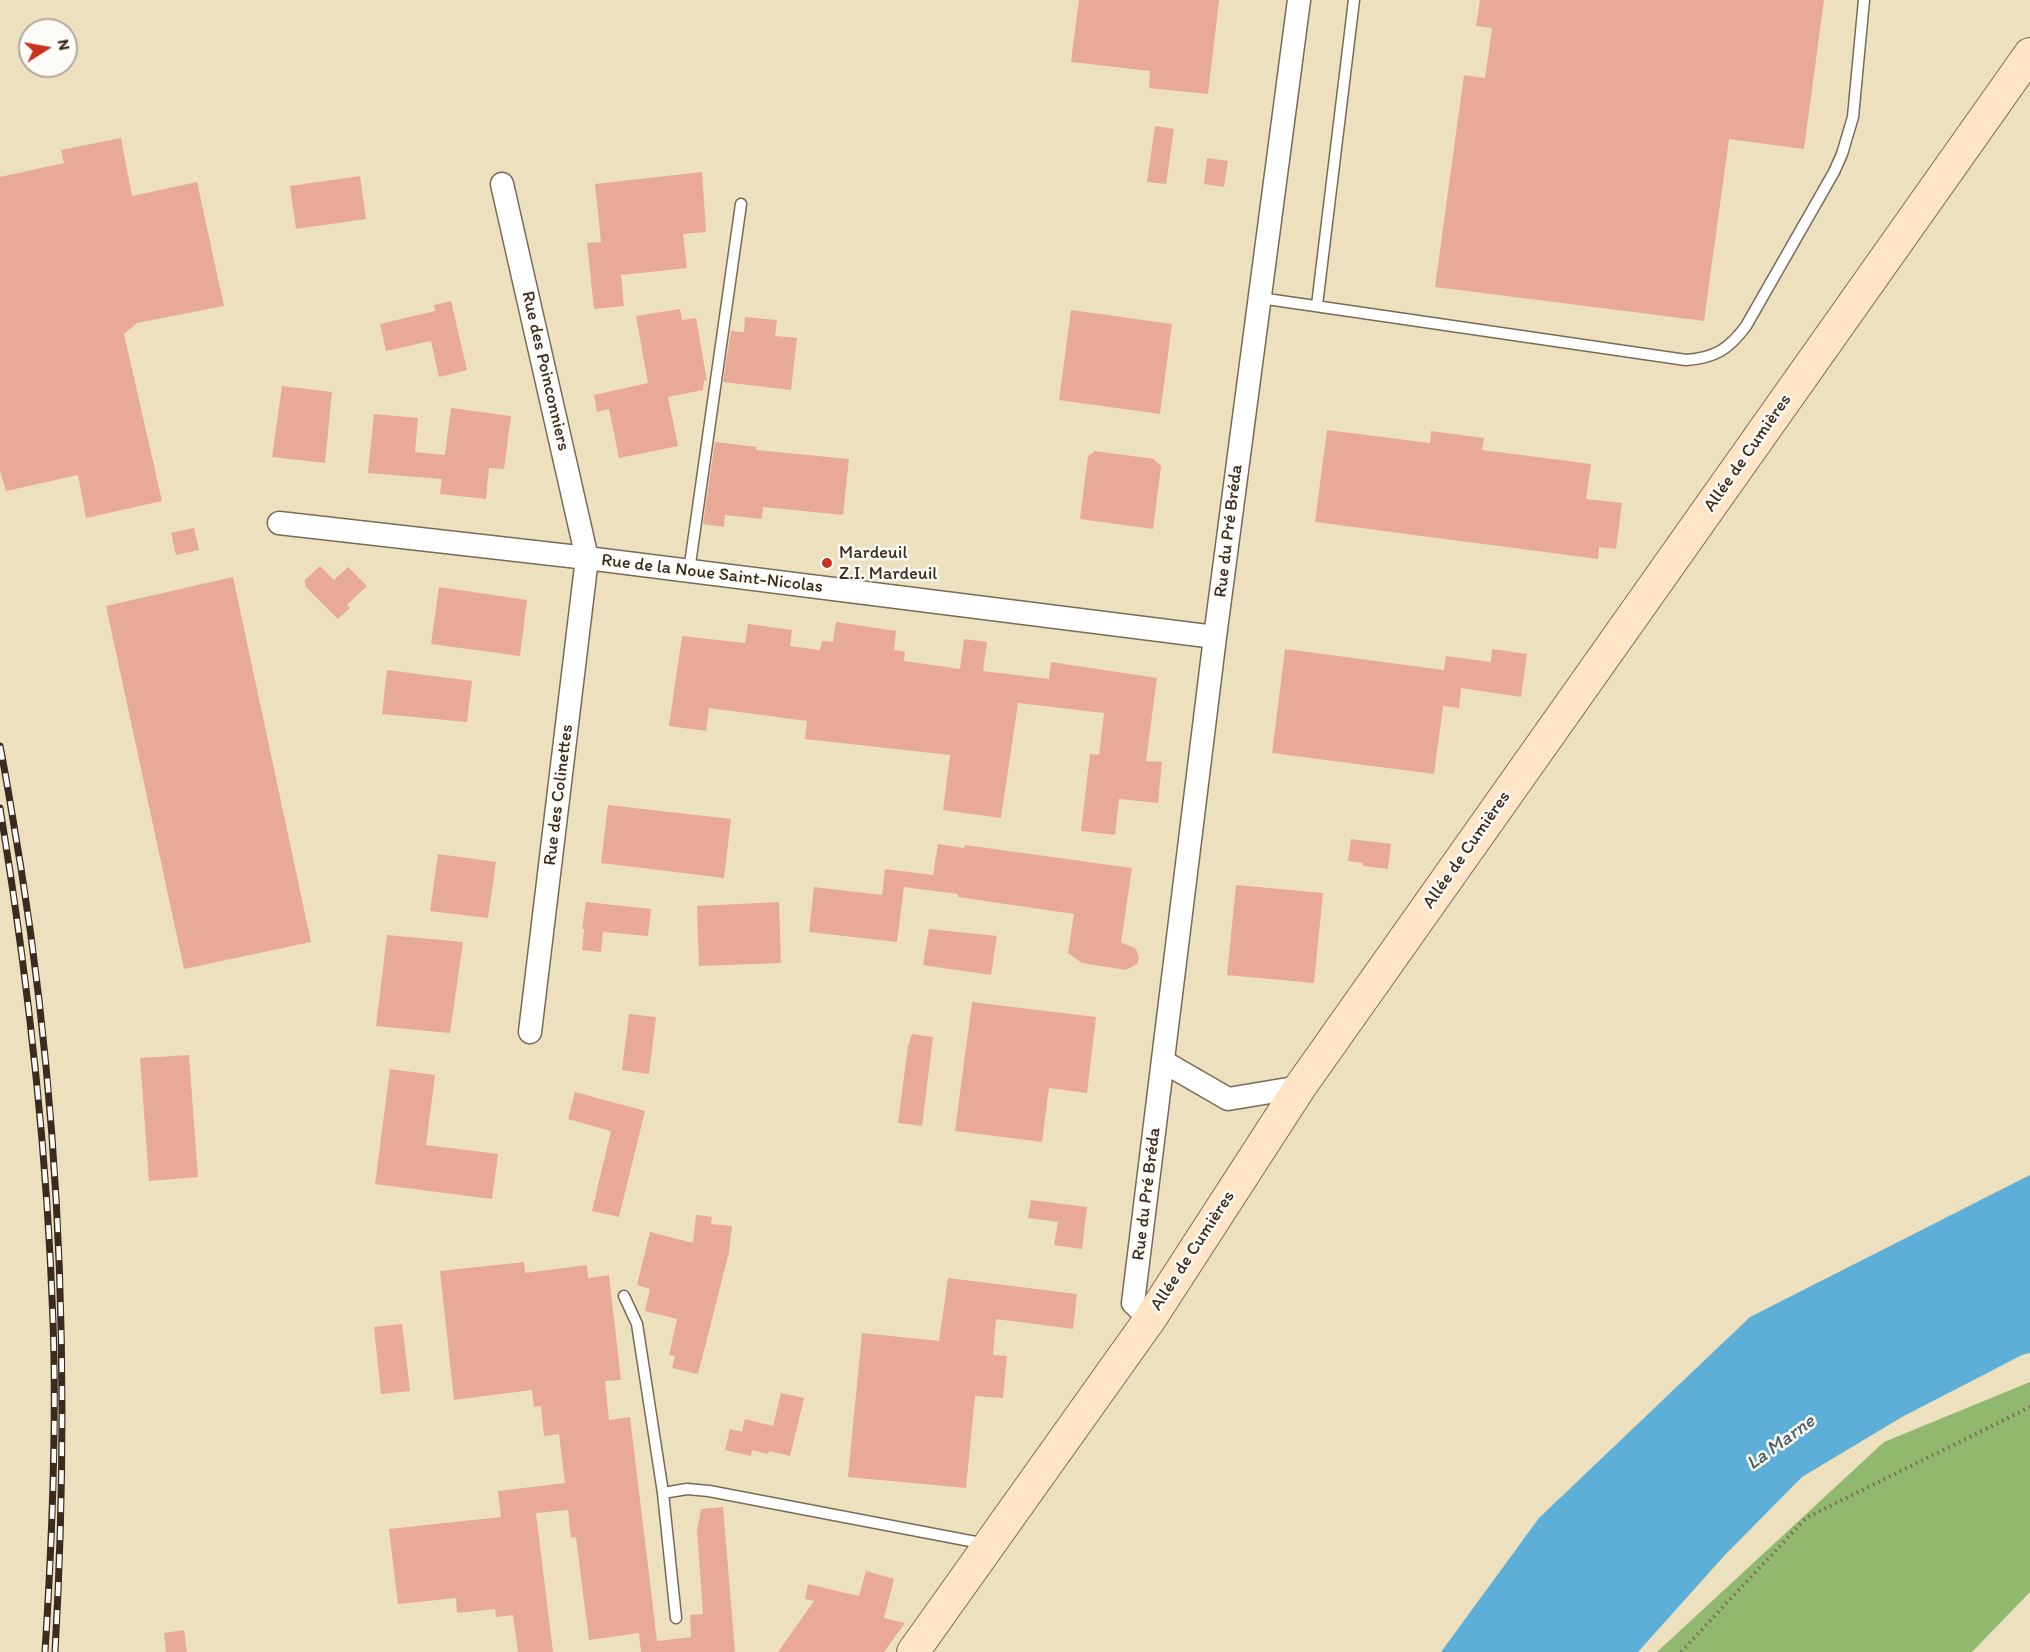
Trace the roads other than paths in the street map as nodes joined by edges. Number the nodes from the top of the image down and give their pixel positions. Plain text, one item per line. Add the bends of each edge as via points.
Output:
1 (1299, 0) edge
2 (1354, 0) edge
3 (1864, 0) edge
4 (2030, 54) edge
5 (502, 184) dead end
6 (741, 204) dead end
7 (1260, 298) junction
8 (1317, 305) junction
9 (279, 523) dead end
10 (587, 558) junction
11 (689, 571) junction
12 (1215, 637) junction
13 (530, 1032) dead end
14 (1164, 1062) junction
15 (1300, 1087) junction
16 (624, 1296) dead end
17 (1150, 1319) junction
18 (663, 1493) junction
19 (990, 1544) junction
20 (676, 1618) dead end
21 (914, 1652) edge

1 - 7 street, Rue du Pré Bréda
2 - 8 lane
3 - 8 lane via 1853,117 1842,154 1746,326 1722,351 1704,359 1686,360
4 - 15 main road, Allée de Cumières
5 - 10 street, Rue des Poinconniers
6 - 11 lane
7 - 8 lane
7 - 12 street, Rue du Pré Bréda
9 - 10 street, Rue de la Noue Saint-Nicolas
10 - 11 street, Rue de la Noue Saint-Nicolas
10 - 13 street, Rue des Colinettes
11 - 12 street, Rue de la Noue Saint-Nicolas
12 - 14 street, Rue du Pré Bréda
14 - 15 street via 1228,1099
14 - 17 street, Rue du Pré Bréda via 1133,1303
15 - 17 main road, Allée de Cumières
16 - 18 lane via 637,1324
17 - 19 main road, Allée de Cumières
18 - 19 lane via 709,1491
18 - 20 lane
19 - 21 main road, Allée de Cumières

